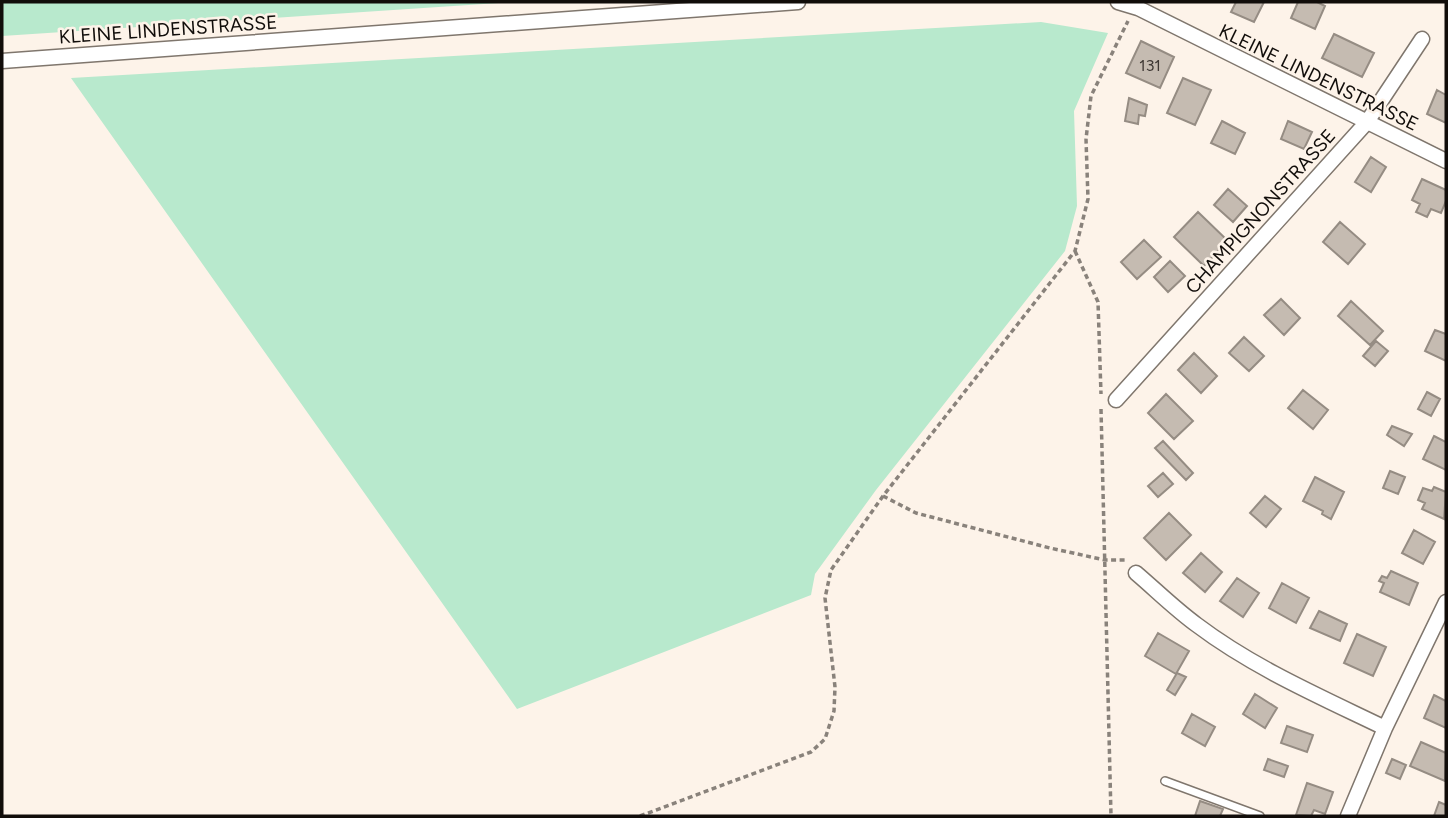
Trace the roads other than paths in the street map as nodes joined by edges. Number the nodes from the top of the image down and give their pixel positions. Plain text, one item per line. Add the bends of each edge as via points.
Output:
1 (798, 2) edge
2 (1118, 2) edge
3 (1139, 5) edge
4 (1422, 39) dead end
5 (2, 61) edge
6 (1367, 122) junction
7 (1446, 161) edge
8 (1115, 401) dead end
9 (1136, 573) dead end
10 (1446, 602) edge
11 (1385, 728) junction
12 (1165, 781) dead end
13 (1260, 816) edge
14 (1348, 816) edge

1 - 5 street, KLEINE LINDENSTRASSE
2 - 3 street, KLEINE LINDENSTRASSE
3 - 6 street, KLEINE LINDENSTRASSE
4 - 6 street, CHAMPIGNONSTRASSE
6 - 7 street, KLEINE LINDENSTRASSE
6 - 8 street, CHAMPIGNONSTRASSE
9 - 11 street via 1228,646 1283,679
10 - 11 street
11 - 14 street
12 - 13 lane

